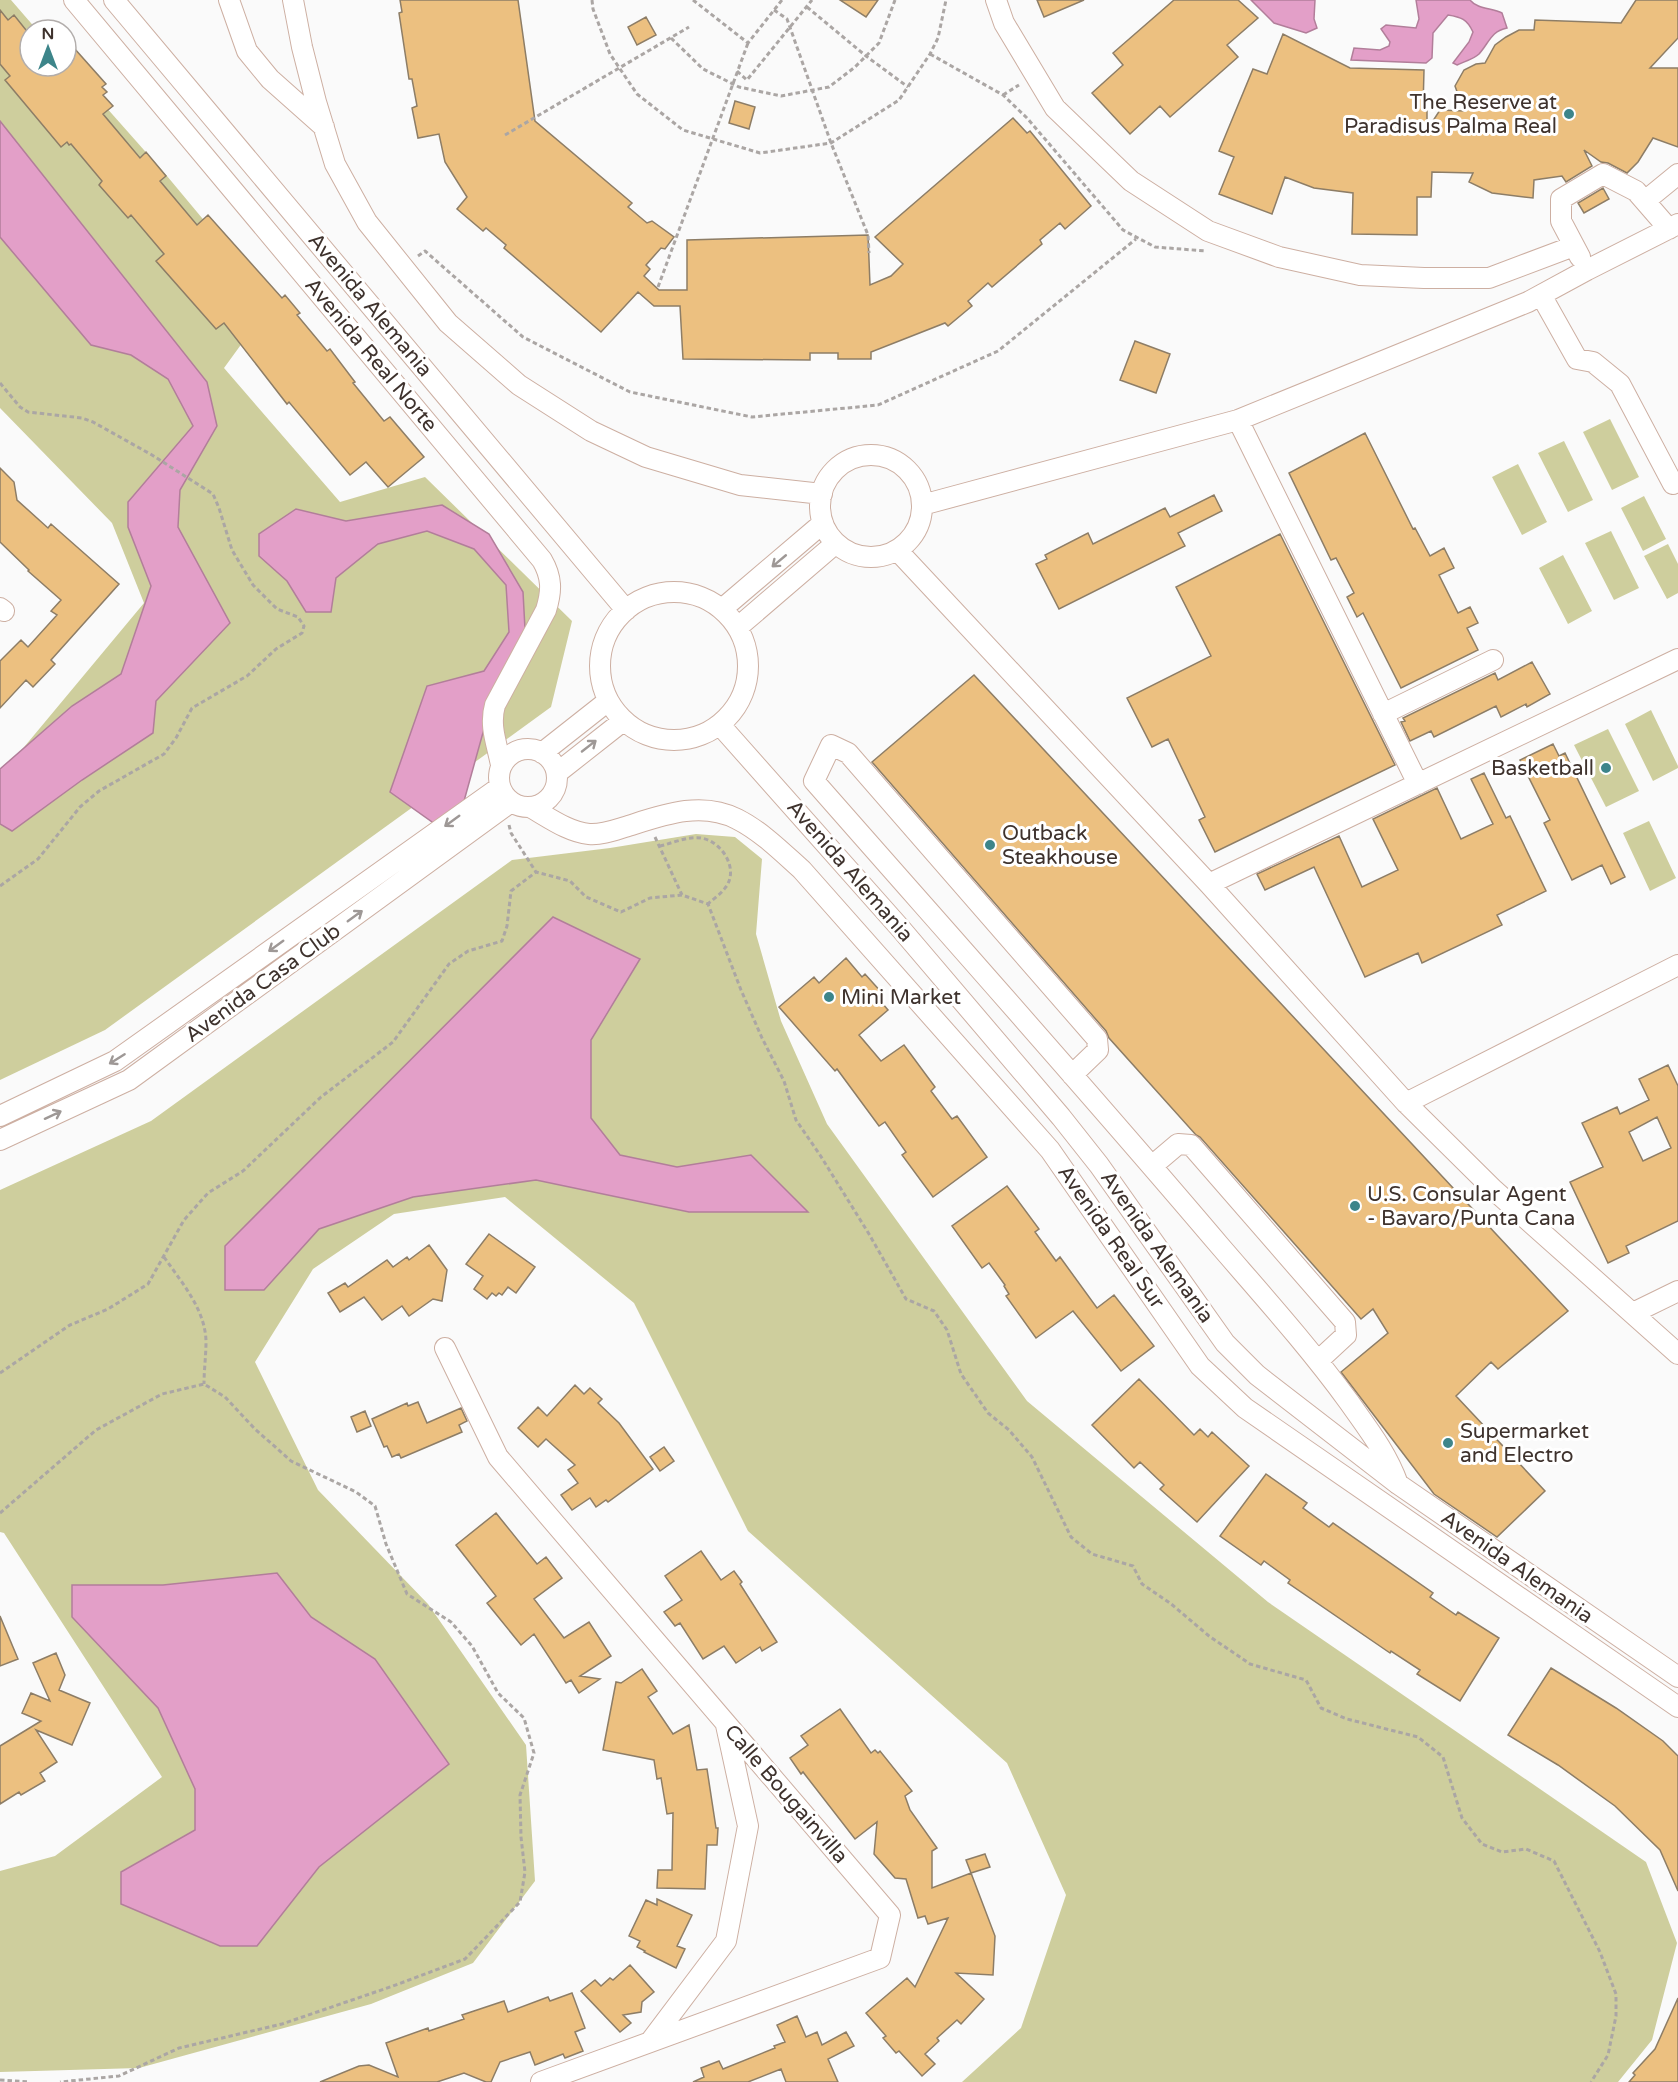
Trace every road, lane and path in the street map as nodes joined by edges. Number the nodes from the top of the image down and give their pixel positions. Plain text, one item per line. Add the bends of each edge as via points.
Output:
1 (74, 0) edge
2 (114, 0) edge
3 (229, 0) edge
4 (293, 0) edge
5 (592, 0) edge
6 (693, 0) edge
7 (782, 0) edge
8 (812, 0) edge
9 (895, 0) edge
10 (946, 0) edge
11 (996, 0) edge
12 (807, 7) junction
13 (774, 10) junction
14 (689, 27) dead end
15 (790, 27) junction
16 (671, 38) junction
17 (748, 43) junction
18 (930, 54) junction
19 (866, 56) junction
20 (619, 68) junction
21 (737, 71) junction
22 (733, 84) junction
23 (908, 87) junction
24 (812, 90) junction
25 (324, 127) junction
26 (505, 135) dead end
27 (713, 139) junction
28 (831, 143) junction
29 (1678, 174) edge
30 (1645, 201) junction
31 (1674, 226) edge
32 (1136, 239) junction
33 (1234, 240) junction
34 (1574, 246) junction
35 (869, 253) dead end
36 (404, 268) junction
37 (1587, 270) junction
38 (658, 287) dead end
39 (1541, 295) junction
40 (0, 383) edge
41 (1238, 420) junction
42 (1673, 484) dead end
43 (822, 494) junction
44 (922, 505) junction
45 (823, 523) junction
46 (836, 543) junction
47 (897, 550) junction
48 (722, 609) junction
49 (626, 610) junction
50 (738, 627) junction
51 (1678, 659) edge
52 (1493, 660) dead end
53 (608, 701) junction
54 (1383, 714) junction
55 (623, 721) junction
56 (720, 725) junction
57 (495, 739) junction
58 (520, 750) junction
59 (542, 753) junction
60 (501, 765) junction
61 (556, 773) junction
62 (1418, 784) junction
63 (552, 795) junction
64 (514, 799) junction
65 (647, 820) junction
66 (561, 825) junction
67 (660, 846) junction
68 (536, 872) junction
69 (1209, 885) junction
70 (0, 886) edge
71 (682, 895) junction
72 (708, 904) junction
73 (901, 929) junction
74 (951, 936) junction
75 (1678, 964) edge
76 (1072, 1075) junction
77 (1406, 1103) junction
78 (0, 1116) edge
79 (0, 1140) edge
80 (1152, 1166) junction
81 (164, 1257) junction
82 (1678, 1291) edge
83 (1633, 1313) junction
84 (445, 1348) dead end
85 (1678, 1354) edge
86 (1318, 1360) junction
87 (0, 1373) edge
88 (204, 1384) junction
89 (1398, 1484) junction
90 (0, 1512) edge
91 (1678, 1677) edge
92 (1678, 1707) edge
93 (725, 1722) junction
94 (650, 2042) junction
95 (0, 2080) edge
96 (29, 2082) edge
97 (60, 2082) edge
98 (541, 2082) edge
99 (1591, 2082) edge

1 - 57 street, Avenida Real Norte via 545,566 551,584 550,597 495,705
2 - 49 street, Avenida Alemania
3 - 25 street via 247,51 270,79
4 - 25 street
5 - 20 path via 609,54
6 - 17 path
7 - 13 path
8 - 12 path
9 - 19 path via 879,43
10 - 18 path via 938,38
11 - 33 street via 1004,23 1055,108 1131,181 1208,231
12 - 15 path
12 - 19 path
13 - 15 path
13 - 17 path
14 - 16 path
15 - 21 path via 747,80
15 - 24 path
16 - 20 path
16 - 22 path via 703,69
17 - 21 path
18 - 23 path
18 - 32 path via 1003,95 1123,230
19 - 23 path
19 - 24 path via 829,87
20 - 26 path
20 - 27 path via 637,94 683,130
21 - 22 path
22 - 24 path via 780,96
22 - 27 path
23 - 28 path via 898,100
24 - 28 path
25 - 36 street via 336,164 367,222
27 - 28 path via 760,153
27 - 38 path
28 - 35 path via 868,235
29 - 30 street
30 - 31 street
30 - 34 street via 1636,191 1603,174 1561,199 1561,221
31 - 37 street
32 - 33 path via 1155,247 1192,251 1213,251
32 - 36 path via 998,351 878,405 752,417 630,392 523,337 425,250
33 - 34 street via 1279,257 1360,275 1424,278 1489,278
34 - 37 street
36 - 43 street via 448,323 466,339 519,385 591,431 646,457 740,485
37 - 39 street
39 - 41 street
39 - 42 street via 1577,359 1593,362 1620,384
40 - 70 path via 20,407 39,414 82,418 152,455 213,494 232,550 253,585 266,601 298,617 304,626 302,633 276,649 247,676 192,708 164,754 99,790 38,859
41 - 44 street
41 - 54 street
43 - 44 street via 836,469 862,456 877,456 904,467 914,478
43 - 45 street
44 - 47 street via 920,523
45 - 46 street
45 -> 48 street
46 - 47 street via 866,557
46 - 50 street
47 - 69 street
48 - 49 street via 684,592 643,598
48 - 50 street
49 - 53 street via 612,624 599,662
50 - 56 street via 747,647 749,669 736,709
51 - 62 street
52 - 54 street
53 - 55 street
53 - 59 street
54 - 62 street
55 - 56 street via 660,740 681,741 702,736
61 -> 55 street
56 - 73 street, Avenida Alemania
57 - 58 street
57 - 60 street, Avenida Real Norte
58 - 59 street
58 - 60 street
59 - 61 street via 552,761
60 - 64 street via 498,776
61 - 63 street
62 - 69 street
63 - 64 street via 546,801
63 - 66 street
64 - 66 street, Avenida Real Sur
64 - 68 path via 508,819 511,833
64 -> 78 street, Avenida Casa Club via 115,1061
79 -> 64 street, Avenida Casa Club via 129,1080
65 - 66 street, Avenida Real Sur via 602,834 574,831
65 - 67 path
65 - 92 street, Avenida Real Sur via 684,810 711,811 736,818 802,870 1050,1150 1200,1366 1245,1408
67 - 71 path
67 - 72 path via 698,838 719,846 726,856 729,878 727,887
68 - 71 path via 570,881 586,897 621,912 650,898
68 - 81 path via 511,891 502,941 468,951 449,964 393,1042 321,1096 243,1171 208,1192 184,1220
69 - 77 street
71 - 72 path
72 - 99 path via 741,990 784,1081 796,1120 906,1299 934,1311 947,1330 961,1374 988,1413 1032,1457 1071,1538 1092,1554 1133,1566 1142,1584 1250,1664 1306,1680 1321,1708 1347,1719 1418,1737 1443,1757 1462,1818 1482,1844 1502,1852 1526,1849 1554,1861 1600,1952 1616,1994 1608,2055
73 - 74 street
73 - 89 street, Avenida Alemania via 1099,1165 1225,1343 1257,1375
74 - 76 street
74 - 76 street via 814,781 831,745 848,753 1097,1038 1098,1050
75 - 77 street
76 - 80 street
77 - 83 street via 1494,1190
80 - 86 street
80 - 86 street via 1178,1144 1191,1145 1345,1322 1346,1335
81 - 87 path via 147,1284 108,1309 70,1325
81 - 88 path via 200,1315 206,1339
82 - 83 street
83 - 85 street
84 - 93 street, Calle Bougainvilla via 498,1457
86 - 89 street via 1380,1446
88 - 90 path via 162,1394 96,1430
88 - 97 path via 225,1397 291,1461 356,1492 375,1506 407,1594 451,1622 472,1646 498,1693 524,1718 534,1753 520,1795 525,1872 520,1902 465,1959 282,2024 179,2049 119,2076
89 - 91 street, Avenida Alemania
93 - 94 street via 748,1826 726,1941
93 - 94 street, Calle Bougainvilla via 890,1915 880,1958
94 - 98 street, Calle Bougainvilla
95 - 96 path

